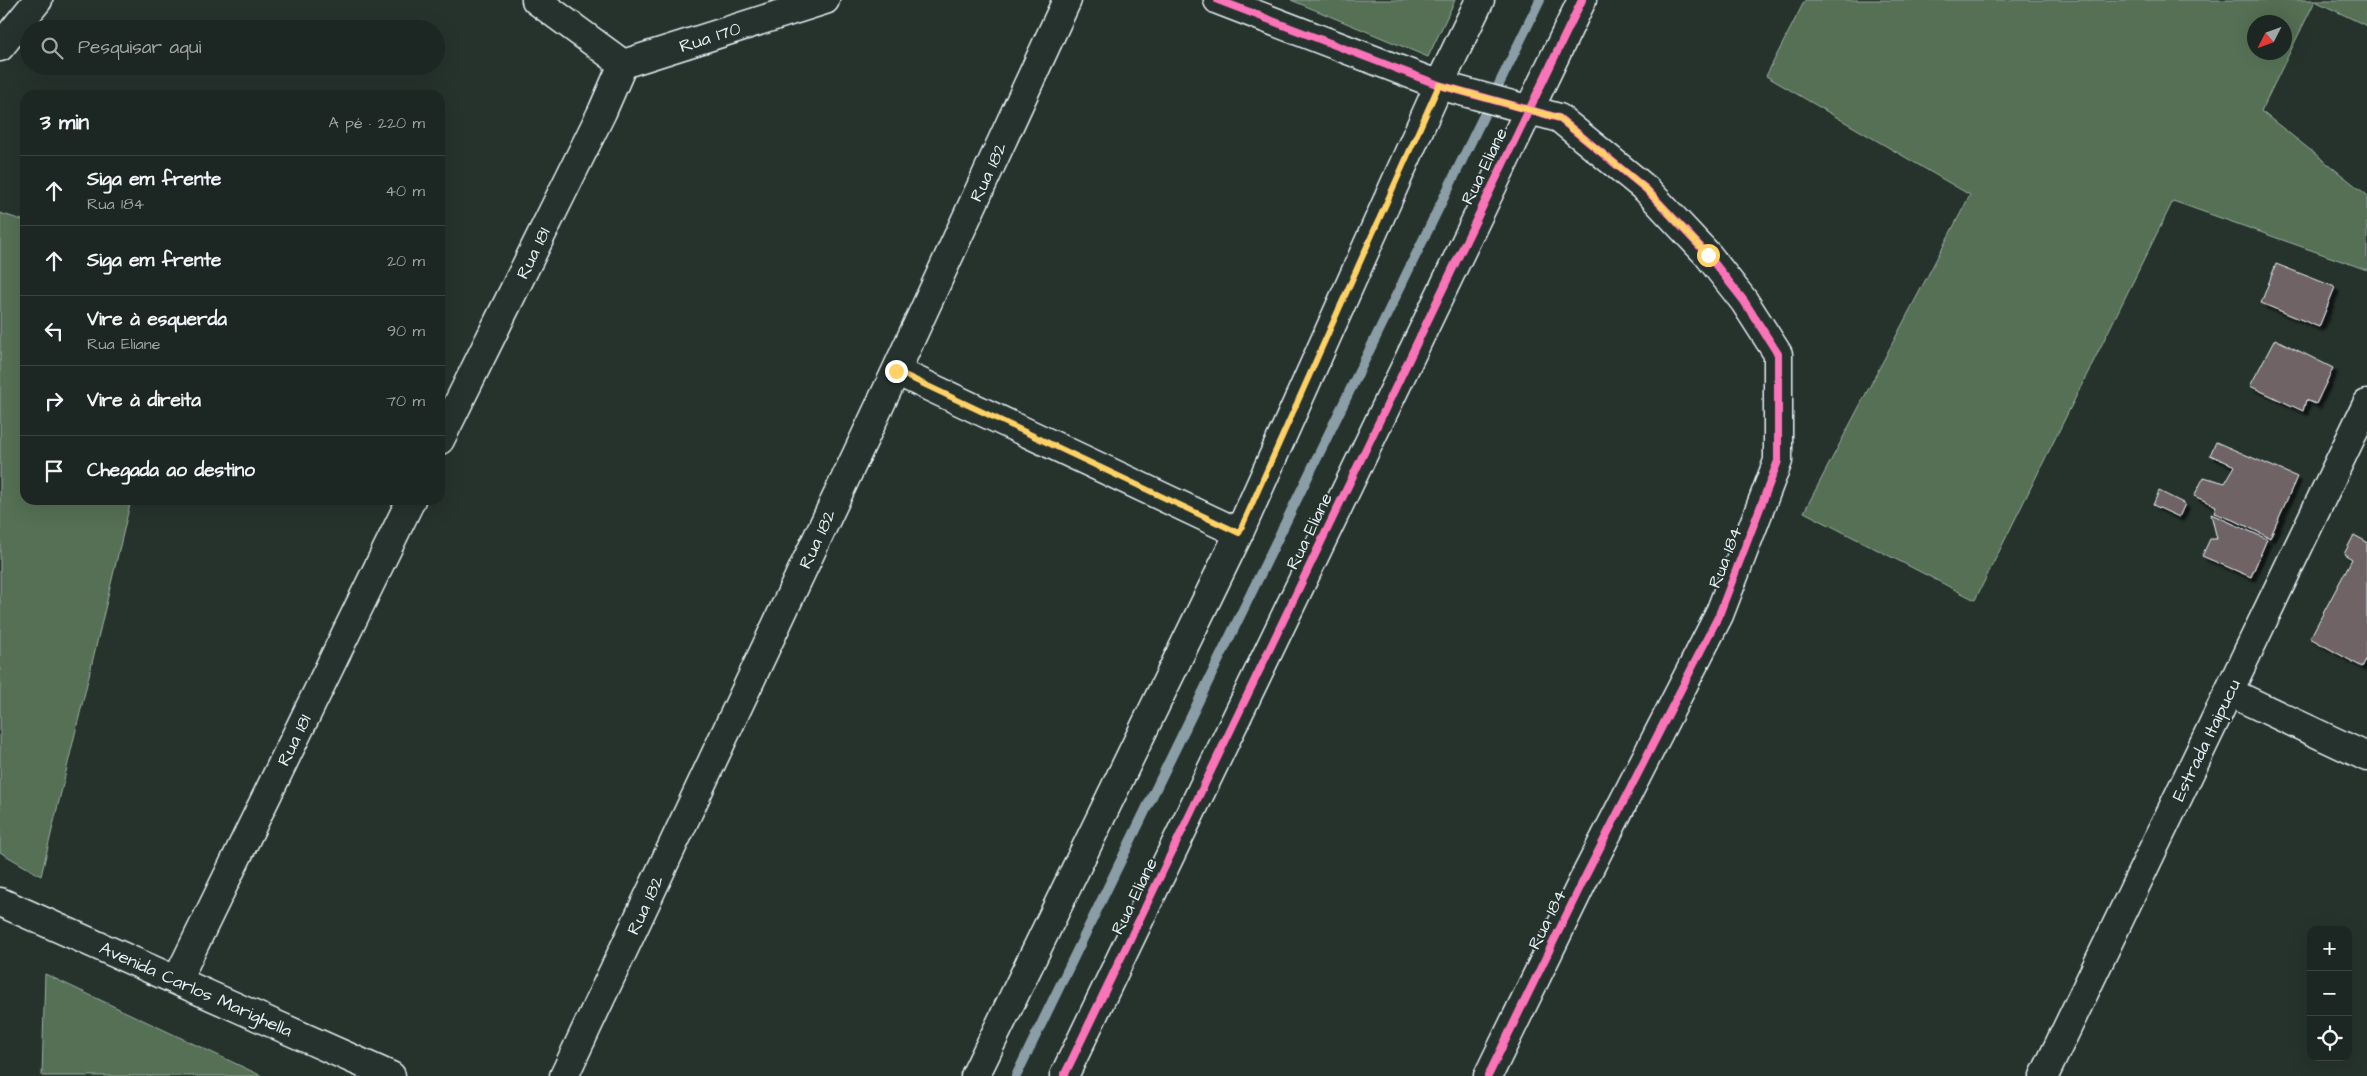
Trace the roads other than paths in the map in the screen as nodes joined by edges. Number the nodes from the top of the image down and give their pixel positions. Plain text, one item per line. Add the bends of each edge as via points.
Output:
1 (38, 0) edge
2 (536, 0) edge
3 (825, 0) edge
4 (1067, 0) edge
5 (1218, 0) edge
6 (1480, 0) edge
7 (1582, 0) edge
8 (22, 20) edge
9 (20, 22) edge
10 (0, 47) edge
11 (623, 64) junction
12 (1439, 85) junction
13 (1529, 109) junction
14 (896, 371) junction
15 (2367, 404) edge
16 (445, 430) edge
17 (408, 505) edge
18 (1239, 533) junction
19 (2229, 692) junction
20 (2367, 757) edge
21 (0, 902) edge
22 (177, 980) junction
23 (391, 1076) edge
24 (564, 1076) edge
25 (975, 1076) edge
26 (1064, 1076) edge
27 (1488, 1076) edge
28 (2044, 1076) edge

1 - 8 street
2 - 11 street
3 - 11 street, Rua 170
4 - 14 street, Rua 182
5 - 12 street, Rua 184
6 - 12 street
7 - 13 street, Rua Eliane
9 - 10 street
11 - 16 street, Rua 181
12 - 13 street, Rua 184
12 - 18 street
13 - 26 street, Rua Eliane
13 - 27 street, Rua 184 via 1559,118 1646,189 1708,255 1744,301 1778,354 1778,461 1719,615
14 - 18 street
14 - 24 street, Rua 182
15 - 19 street, Estrada Itaipucu
17 - 22 street, Rua 181
18 - 25 street
19 - 20 street
19 - 28 street, Estrada Itaipucu
21 - 22 street, Avenida Carlos Marighella
22 - 23 street, Avenida Carlos Marighella

